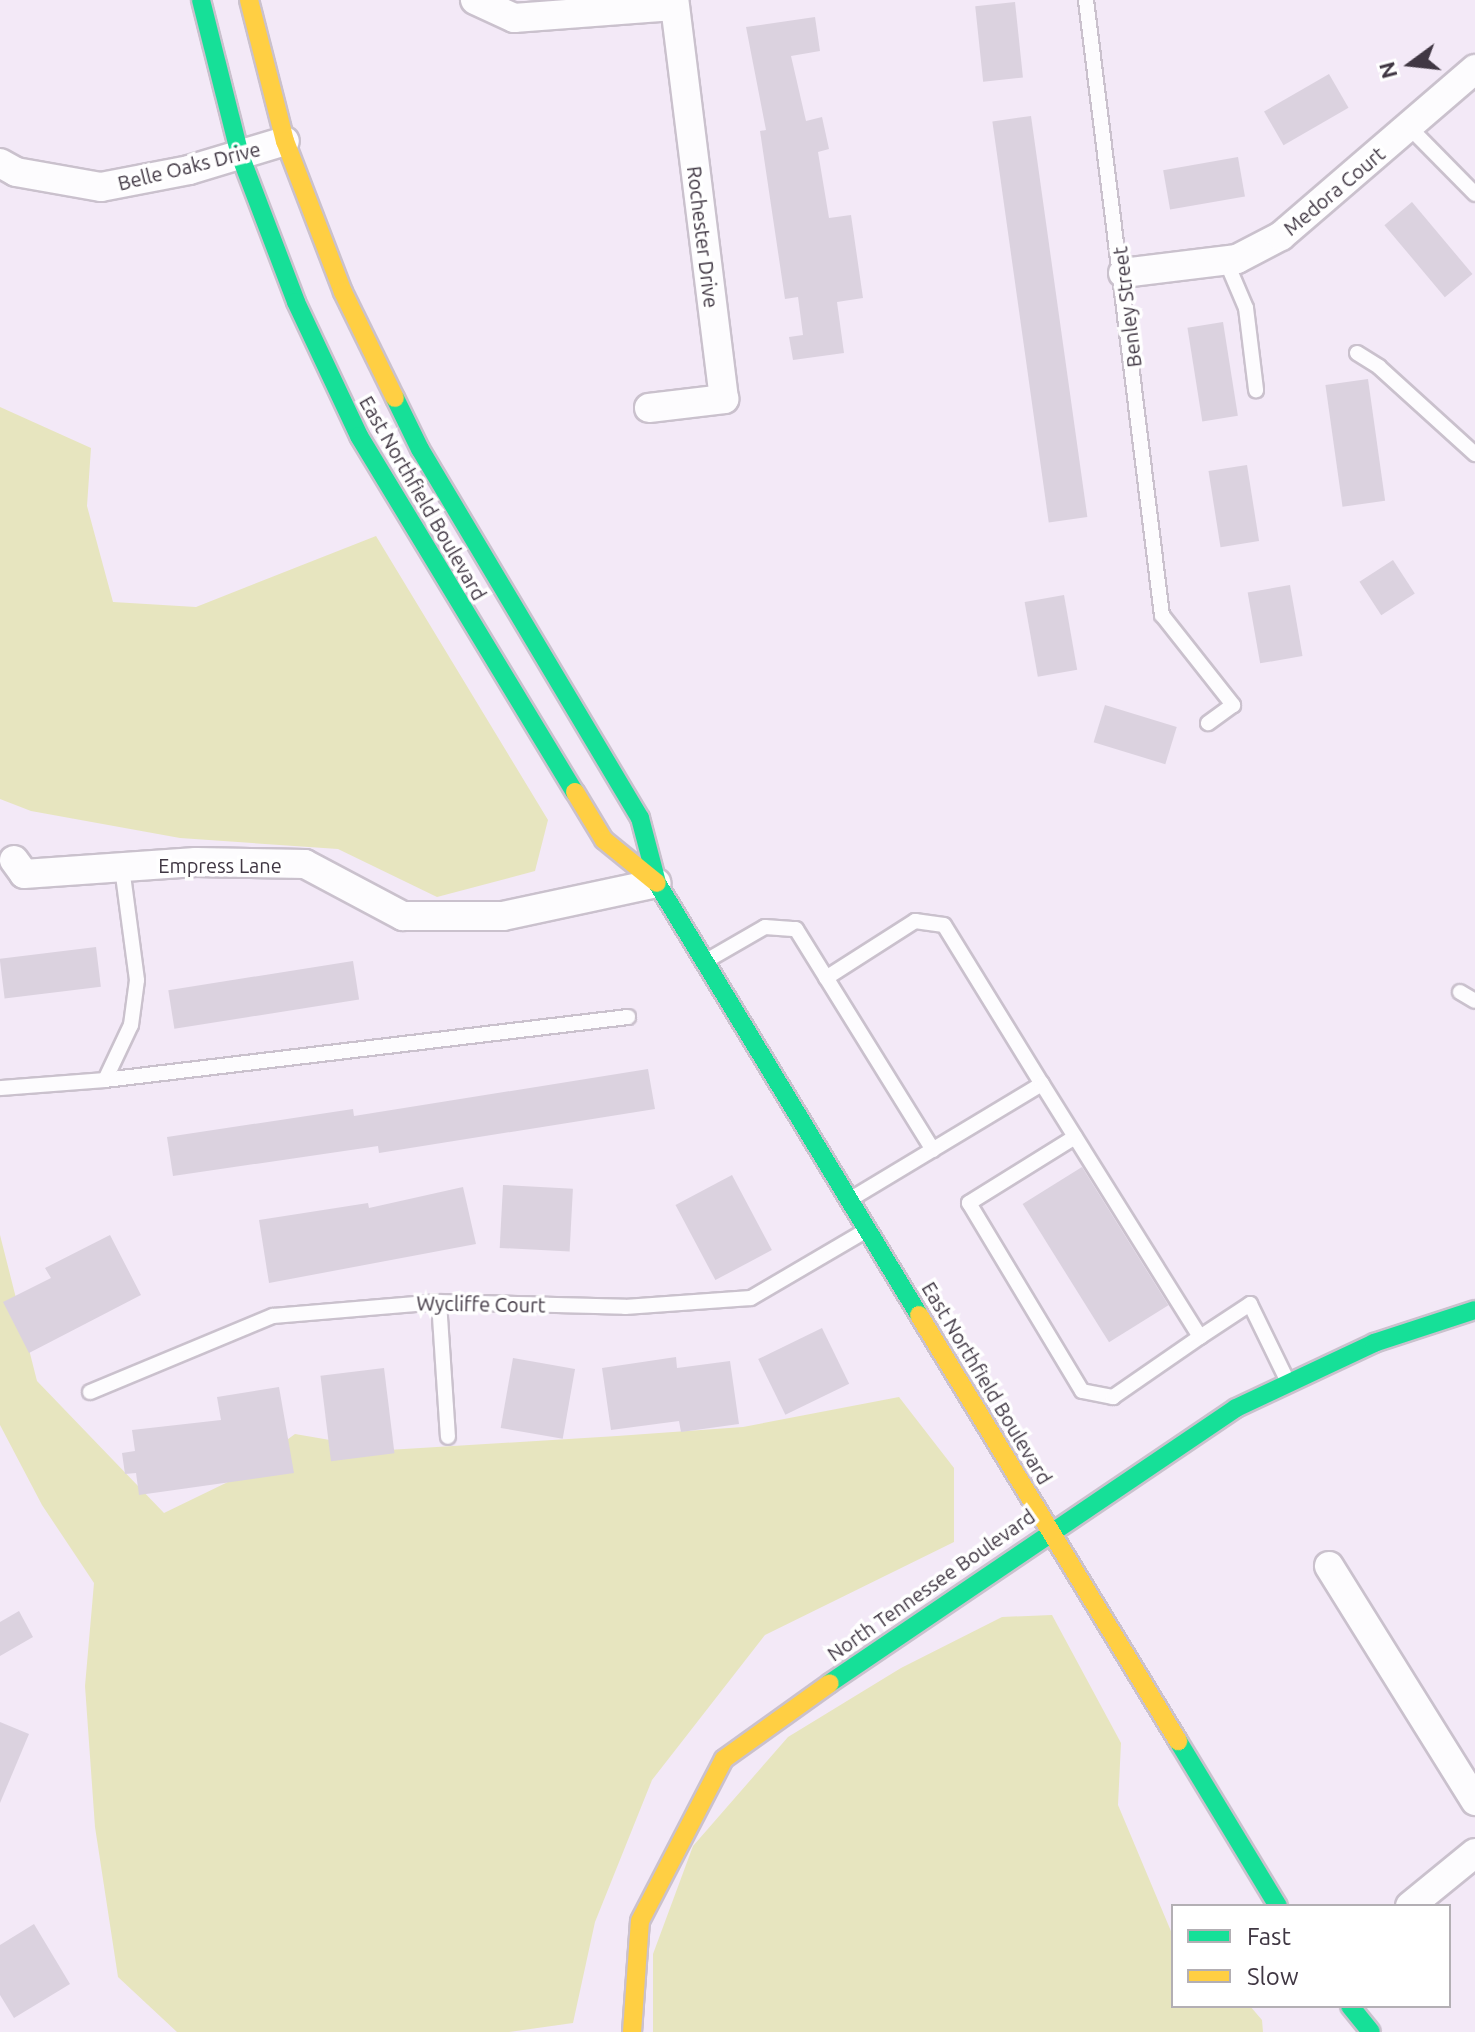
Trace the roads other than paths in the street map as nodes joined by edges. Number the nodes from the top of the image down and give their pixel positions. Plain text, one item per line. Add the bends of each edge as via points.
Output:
1 (201, 0) edge
2 (249, 0) edge
3 (475, 0) edge
4 (1086, 0) edge
5 (674, 3) edge
6 (1475, 69) edge
7 (1409, 127) junction
8 (285, 141) junction
9 (240, 155) junction
10 (0, 163) edge
11 (1475, 194) edge
12 (1226, 261) junction
13 (1123, 273) junction
14 (1357, 353) dead end
15 (1256, 390) dead end
16 (649, 408) dead end
17 (1475, 454) edge
18 (1208, 723) dead end
19 (7, 853) edge
20 (122, 867) junction
21 (657, 883) junction
22 (705, 961) junction
23 (826, 978) junction
24 (1460, 992) dead end
25 (1475, 1001) edge
26 (628, 1017) dead end
27 (105, 1080) junction
28 (1042, 1084) junction
29 (0, 1088) edge
30 (1075, 1137) junction
31 (933, 1150) junction
32 (851, 1200) junction
33 (869, 1229) junction
34 (439, 1302) junction
35 (1475, 1310) edge
36 (1200, 1337) junction
37 (1288, 1383) junction
38 (90, 1392) dead end
39 (448, 1437) dead end
40 (1050, 1529) junction
41 (1329, 1566) dead end
42 (1475, 1801) edge
43 (1475, 1853) edge
44 (1277, 1904) edge
45 (1412, 1904) edge
46 (1352, 2008) edge
47 (632, 2032) edge
48 (1371, 2032) edge

1 - 9 main road, East Northfield Boulevard
2 - 8 main road, East Northfield Boulevard
3 - 5 street via 514,18
4 - 13 lane, Benley Street
5 - 16 street, Rochester Drive via 724,399
6 - 7 street, Medora Court
7 - 11 lane
7 - 12 street, Medora Court via 1281,236
8 - 9 street, Belle Oaks Drive
8 - 21 main road, East Northfield Boulevard via 343,292 420,449 640,818
9 - 10 street, Belle Oaks Drive via 101,187 16,172
9 - 21 main road, East Northfield Boulevard via 296,302 359,436 604,840
12 - 13 street, Medora Court
12 - 15 lane via 1246,308
13 - 18 lane, Benley Street via 1162,615 1233,705
14 - 17 lane
19 - 20 street, Empress Lane via 24,874
20 - 21 street, Empress Lane via 305,864 403,916 503,916
20 - 27 lane via 137,980 131,1025
21 - 22 main road, East Northfield Boulevard
22 - 23 lane via 765,927 796,929
22 - 32 main road, East Northfield Boulevard
23 - 28 lane via 915,921 944,925
23 - 31 lane
24 - 25 lane
26 - 27 lane
27 - 29 lane
28 - 30 lane
28 - 31 lane
30 - 36 lane
30 - 36 lane via 969,1203 1082,1391 1113,1397
31 - 32 lane
32 - 33 main road, East Northfield Boulevard
33 - 34 lane, Wycliffe Court via 751,1298 625,1307
33 - 40 main road, East Northfield Boulevard
34 - 38 lane, Wycliffe Court via 273,1316
34 - 39 lane
35 - 37 main road, North Tennessee Boulevard via 1374,1343
36 - 37 lane via 1250,1304
37 - 40 main road, North Tennessee Boulevard via 1236,1408
40 - 44 main road, East Northfield Boulevard
40 - 47 main road, North Tennessee Boulevard via 724,1759 640,1921
41 - 42 street
43 - 45 street
46 - 48 main road

